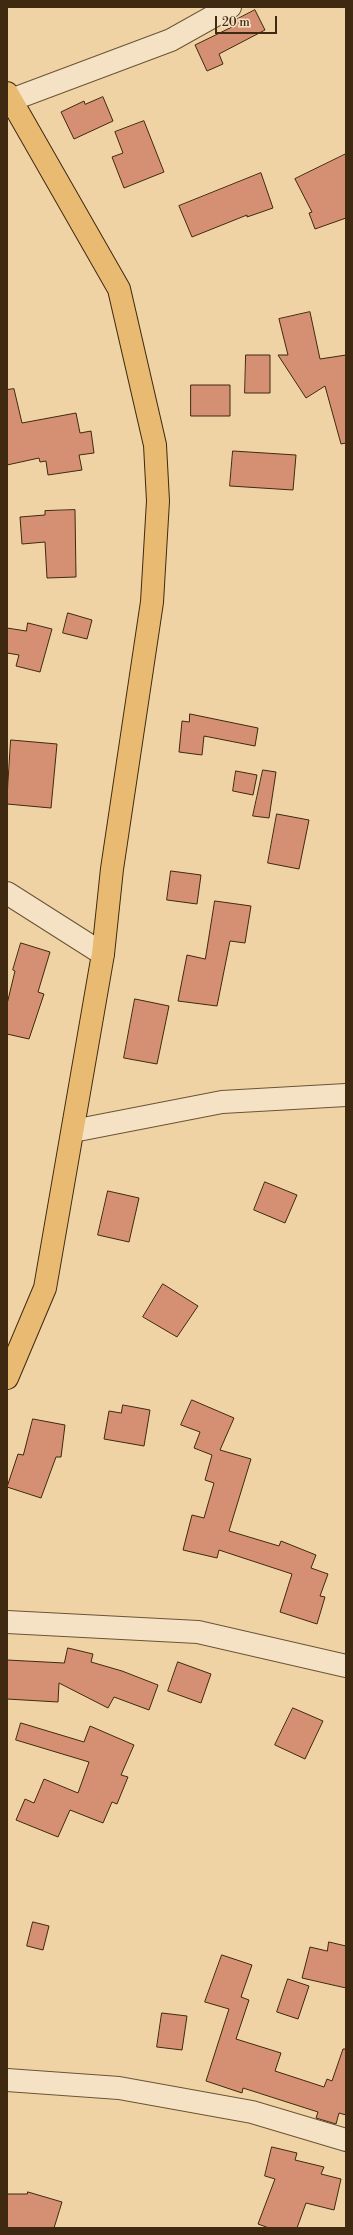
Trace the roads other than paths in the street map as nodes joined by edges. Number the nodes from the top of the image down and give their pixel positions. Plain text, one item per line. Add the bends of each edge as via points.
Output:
1 (230, 7) edge
2 (9, 96) edge
3 (7, 893) edge
4 (103, 954) junction
5 (346, 1095) edge
6 (73, 1131) junction
7 (7, 1378) edge
8 (7, 1622) edge
9 (346, 1666) edge
10 (7, 2080) edge
11 (346, 2140) edge

1 - 2 street via 171,40
2 - 4 main road via 118,289 154,446 158,501 152,602 112,869
3 - 4 street
4 - 6 main road
5 - 6 street via 222,1102
6 - 7 main road via 45,1288
8 - 9 street via 198,1632
10 - 11 street via 119,2088 252,2112

